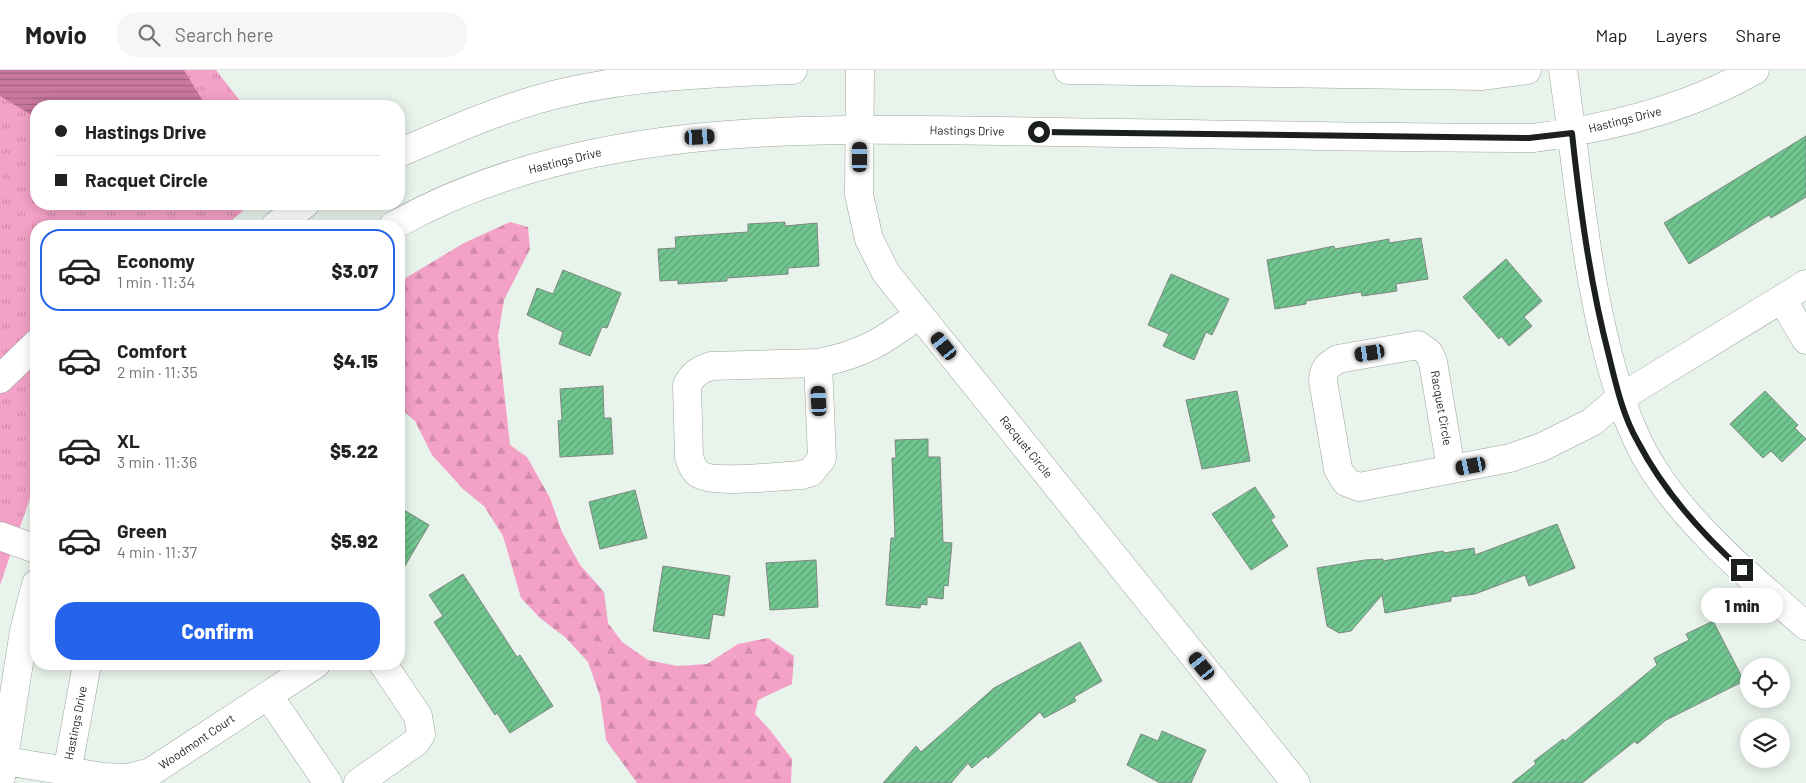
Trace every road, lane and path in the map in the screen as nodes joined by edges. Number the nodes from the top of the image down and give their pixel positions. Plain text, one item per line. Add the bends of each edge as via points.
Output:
1 (792, 70) edge
2 (860, 70) edge
3 (1068, 70) edge
4 (1527, 70) edge
5 (1563, 70) edge
6 (1756, 70) edge
7 (860, 130) junction
8 (1572, 133) junction
9 (405, 150) edge
10 (297, 210) edge
11 (283, 220) edge
12 (405, 220) edge
13 (1806, 284) edge
14 (1782, 299) junction
15 (919, 315) junction
16 (1806, 340) edge
17 (30, 350) edge
18 (818, 363) junction
19 (0, 379) edge
20 (1620, 398) junction
21 (1451, 470) junction
22 (0, 536) edge
23 (30, 547) edge
24 (30, 608) edge
25 (1806, 626) edge
26 (86, 670) edge
27 (307, 670) edge
28 (387, 670) edge
29 (268, 695) junction
30 (1, 768) edge
31 (66, 778) edge
32 (1286, 779) edge
33 (328, 783) edge
34 (358, 783) edge

1 - 9 street via 638,79 565,92 480,119
2 - 7 street, Racquet Circle
3 - 4 street via 1482,76
5 - 8 street
6 - 8 street, Hastings Drive via 1724,88 1652,114
7 - 8 street, Hastings Drive via 1529,138
7 - 12 street, Hastings Drive via 700,137 604,151 526,170 459,194
7 - 15 street, Racquet Circle via 859,195 869,239 886,272
8 - 20 street via 1588,263
10 - 11 street
13 - 14 street, Racquet Circle
14 - 16 street
14 - 20 street, Racquet Circle
15 - 18 street via 877,345 846,358
15 - 32 street, Racquet Circle
17 - 19 street
18 - 18 street via 822,458 811,472 714,479 699,474 692,466 687,384 699,370 711,366
20 - 21 street, Racquet Circle via 1592,422 1542,447 1510,458
20 - 25 street via 1637,441 1651,465 1697,527
21 - 21 street, Racquet Circle via 1358,487 1346,482 1338,469 1323,381 1323,373 1329,364 1338,359 1418,345 1429,352
22 - 23 street
24 - 30 street
26 - 31 street, Hastings Drive
27 - 29 street, Woodmont Court
28 - 34 street via 418,716 421,734 416,742
29 - 31 street, Woodmont Court via 151,772 128,778
29 - 33 street
30 - 31 street, Woodmont Court

